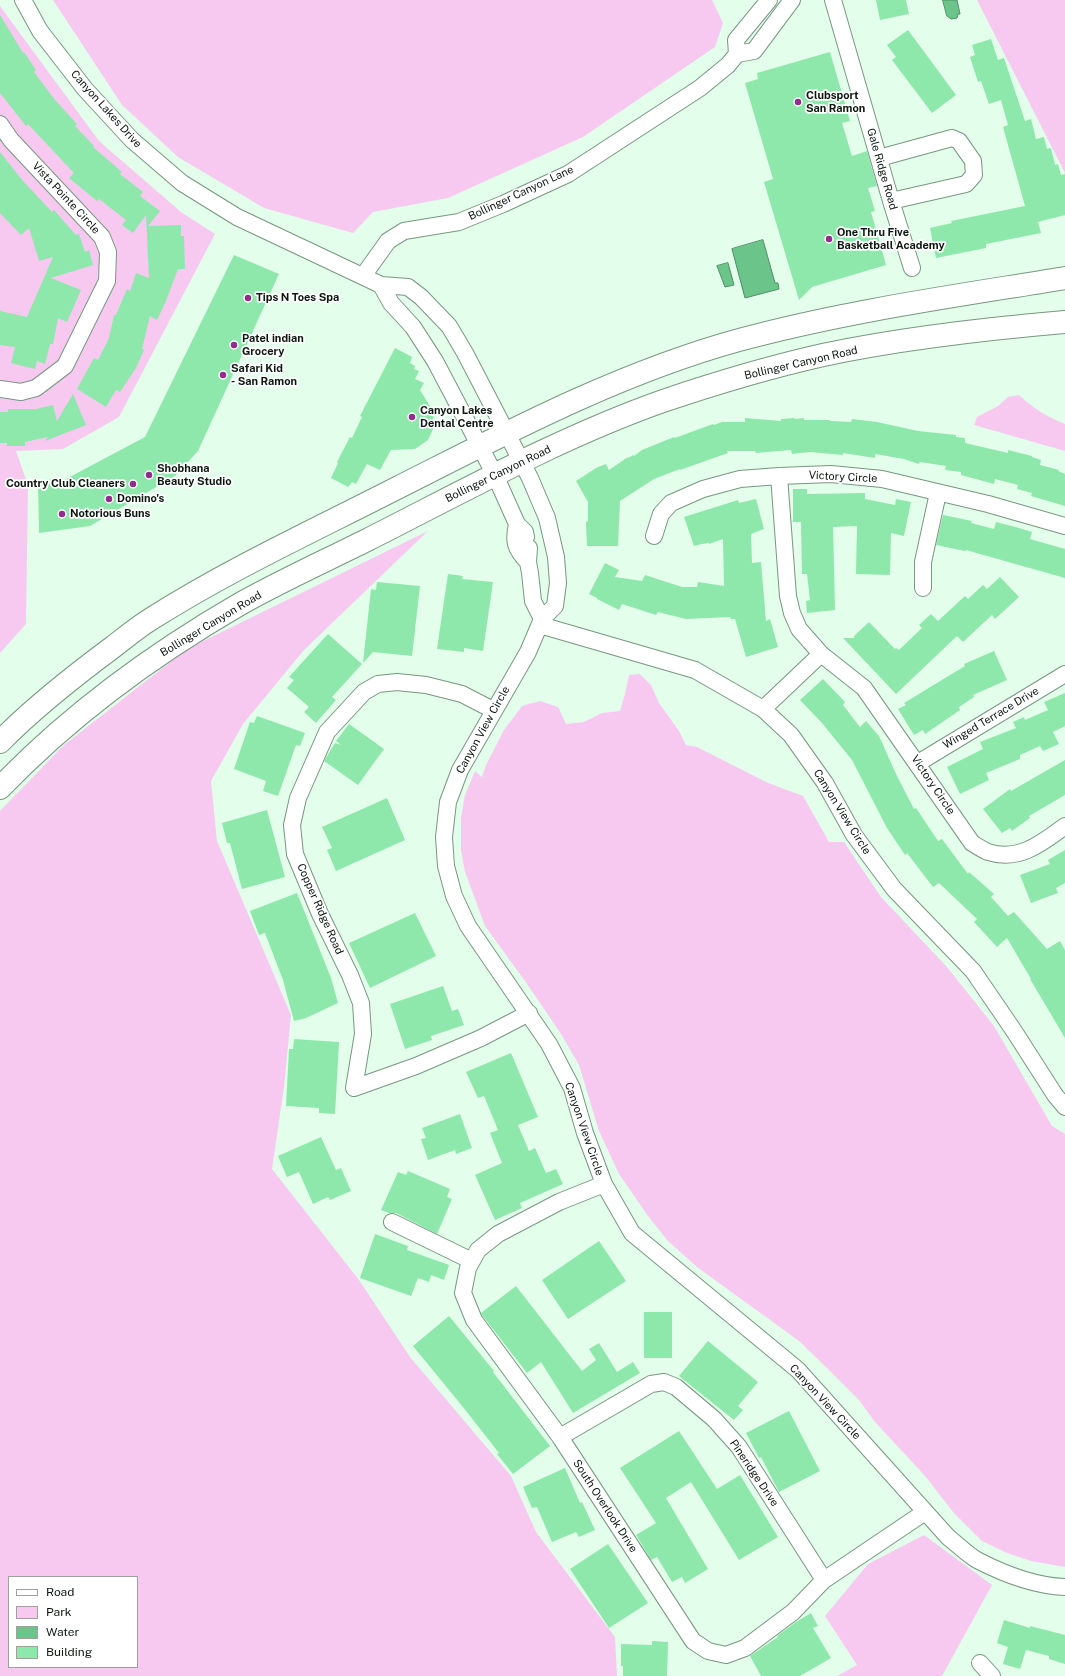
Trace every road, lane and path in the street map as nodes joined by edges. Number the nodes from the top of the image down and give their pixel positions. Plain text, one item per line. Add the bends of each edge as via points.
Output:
1 (23, 0) edge
2 (769, 0) edge
3 (792, 0) edge
4 (833, 0) edge
5 (737, 54) junction
6 (0, 124) edge
7 (879, 158) junction
8 (891, 201) junction
9 (912, 268) dead end
10 (363, 276) junction
11 (1065, 278) edge
12 (381, 285) junction
13 (1065, 322) edge
14 (0, 389) edge
15 (507, 433) junction
16 (480, 446) junction
17 (522, 462) junction
18 (495, 475) junction
19 (779, 476) junction
20 (938, 493) junction
21 (517, 524) junction
22 (1065, 526) edge
23 (654, 536) dead end
24 (528, 549) junction
25 (923, 588) dead end
26 (541, 622) junction
27 (821, 654) junction
28 (1065, 674) edge
29 (763, 709) junction
30 (493, 710) junction
31 (0, 742) edge
32 (918, 763) junction
33 (0, 788) edge
34 (1065, 826) edge
35 (529, 1014) junction
36 (1062, 1097) edge
37 (604, 1184) junction
38 (392, 1222) dead end
39 (472, 1261) junction
40 (560, 1437) junction
41 (925, 1512) junction
42 (824, 1580) junction
43 (1065, 1587) edge
44 (980, 1663) dead end
45 (992, 1676) edge

1 - 10 street, Canyon Lakes Drive via 40,31 85,90 132,140 182,183 237,217
2 - 5 street via 736,40
3 - 5 street via 754,51
4 - 7 street, Gale Ridge Road
5 - 10 street, Bollinger Canyon Lane via 728,65 700,88 568,174 459,222 404,231 388,241
6 - 14 street, Vista Pointe Circle via 11,140 102,237 108,252 107,282 65,366 36,388 20,392
7 - 8 street, Gale Ridge Road
7 - 8 street via 952,138 959,141 973,161 974,176 966,184
8 - 9 street, Gale Ridge Road
10 - 12 street, Canyon Lakes Drive
11 - 15 main road via 816,322 738,341 652,369
12 - 15 street, Canyon Lakes Drive via 408,288 449,326
12 - 16 street via 391,303 413,327 435,361
13 - 17 main road, Bollinger Canyon Road via 919,338 823,355 745,375 662,402 584,433
15 - 16 main road
15 - 17 street, Canyon Lakes Drive
16 - 18 street
16 - 31 main road via 224,576 150,620 76,674
17 - 18 main road, Bollinger Canyon Road
17 - 26 street, Canyon View Circle via 547,518 556,557 558,583 555,606
18 - 21 street
18 - 33 main road, Bollinger Canyon Road via 242,603 170,647 63,727
19 - 20 street, Victory Circle via 831,474 882,479
19 - 23 street via 740,479 703,489 671,503 661,514
19 - 27 street, Victory Circle via 788,596 792,613 799,629
20 - 22 street, Victory Circle
20 - 25 street via 923,562
21 - 24 street via 525,532
21 - 24 street via 514,535 518,553
24 - 26 street via 533,601
26 - 29 street, Canyon View Circle via 695,670
26 - 30 street, Canyon View Circle via 528,652
27 - 29 street
27 - 32 street, Victory Circle via 864,688
28 - 32 street, Winged Terrace Drive
29 - 36 street, Canyon View Circle via 791,734 825,783 854,834 894,889 973,971
30 - 35 street, Canyon View Circle via 460,770 448,802 444,836 446,866 454,896 468,926
30 - 35 street, Copper Ridge Road via 462,694 426,685 397,682 378,684 364,692 327,732 309,771 298,798 292,825 295,854 361,1003 364,1034 354,1088 416,1066
32 - 34 street, Victory Circle via 972,843 988,852 1006,855 1022,853 1042,843
35 - 37 street, Canyon View Circle via 549,1044 572,1088
37 - 39 street, South Overlook Drive via 559,1202 498,1234 478,1250
37 - 41 street, Canyon View Circle via 632,1233 798,1370
38 - 39 street
39 - 40 street, South Overlook Drive via 463,1293 474,1320
40 - 42 street, Pineridge Drive via 651,1384 664,1382 676,1387 714,1419 739,1447
40 - 42 street, South Overlook Drive via 693,1641 708,1651 726,1655 745,1648 793,1612
41 - 42 street, South Overlook Drive
41 - 43 street, Canyon View Circle via 948,1537 977,1559 1017,1578 1053,1587
44 - 45 street

